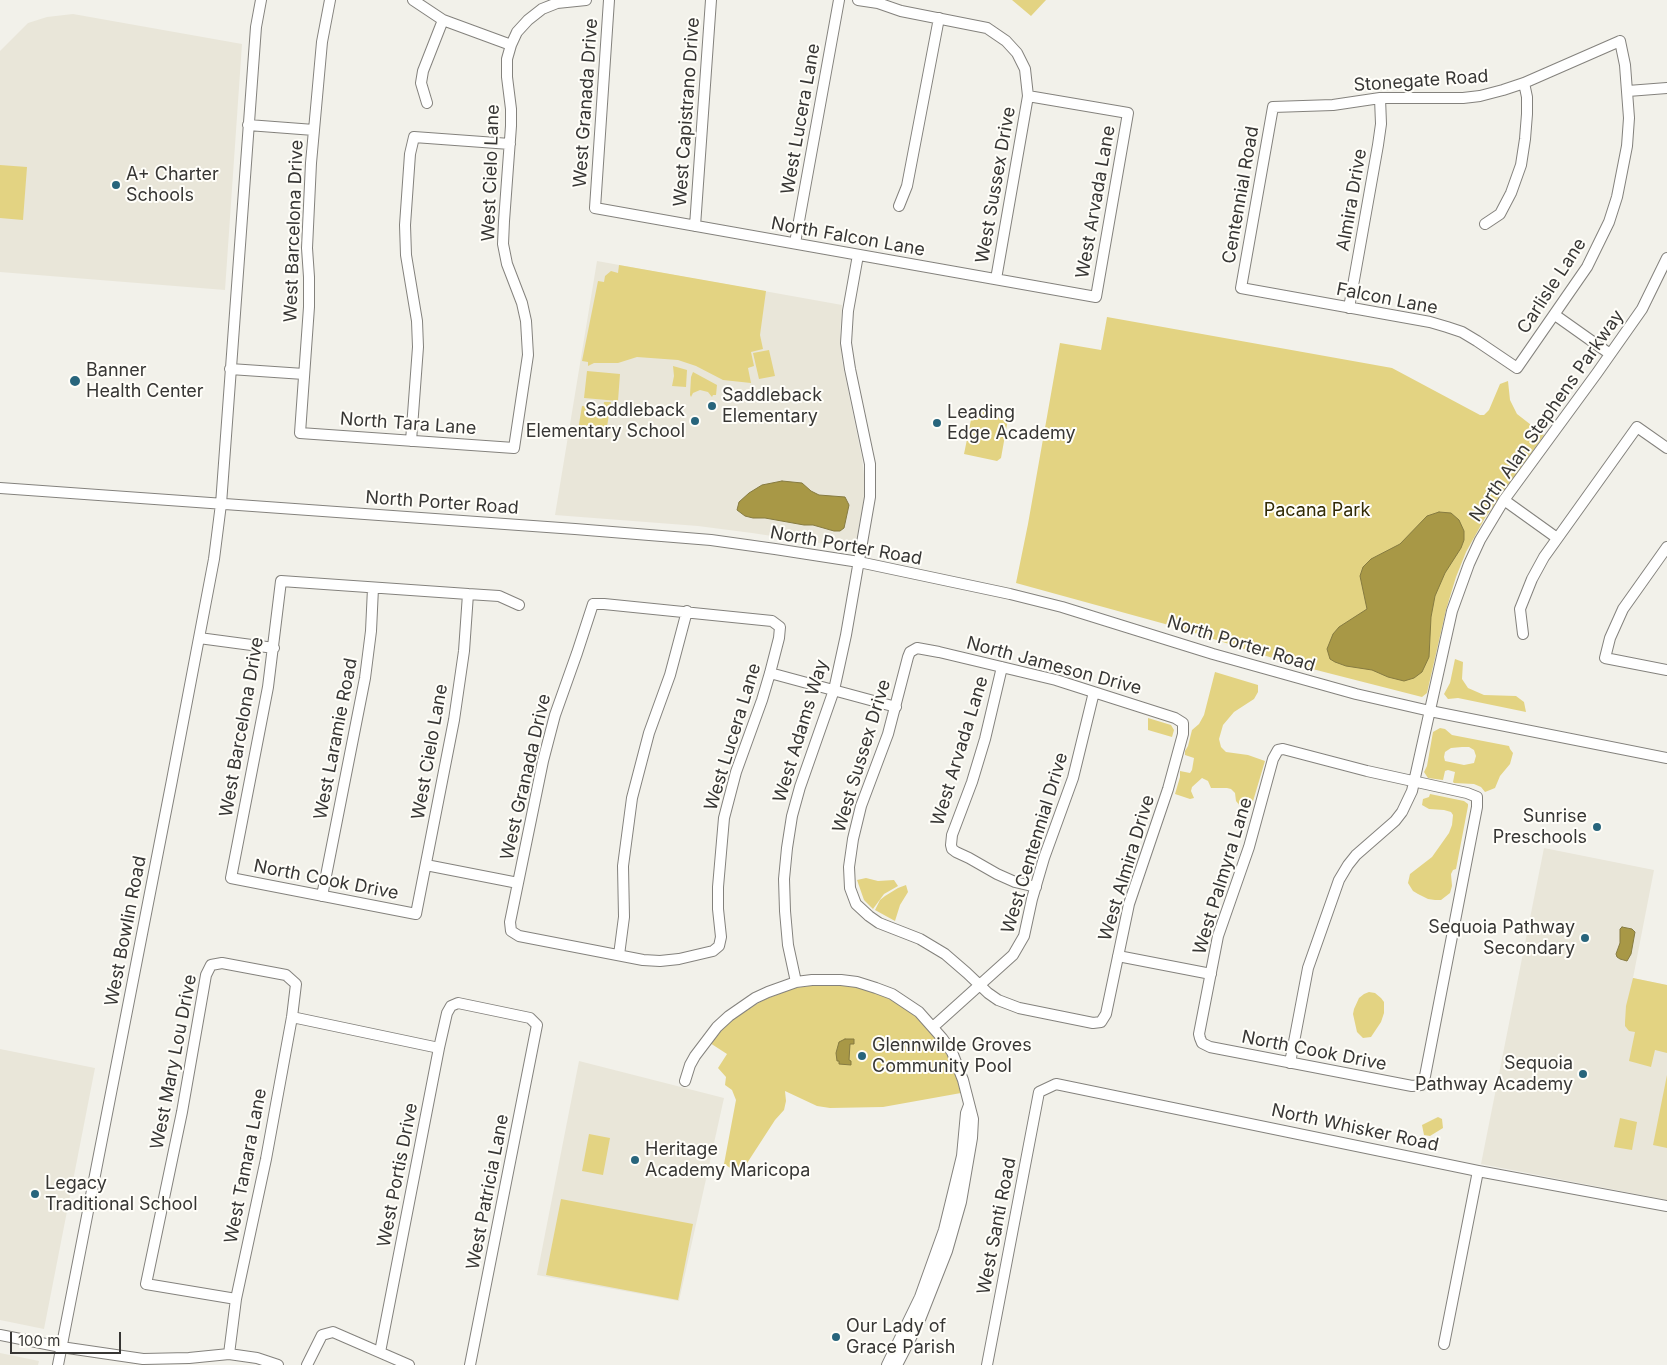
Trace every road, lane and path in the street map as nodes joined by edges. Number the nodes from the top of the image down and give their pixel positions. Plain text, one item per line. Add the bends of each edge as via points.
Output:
1 (261, 0) edge
2 (330, 0) edge
3 (413, 0) edge
4 (586, 0) edge
5 (610, 0) edge
6 (711, 0) edge
7 (839, 0) edge
8 (858, 0) edge
9 (939, 18) junction
10 (443, 20) junction
11 (1620, 41) joint
12 (511, 46) junction
13 (1524, 83) junction
14 (1667, 88) edge
15 (1628, 91) junction
16 (1028, 96) junction
17 (1380, 98) junction
18 (427, 103) dead end
19 (1274, 107) joint
20 (248, 125) junction
21 (314, 130) junction
22 (510, 144) junction
23 (899, 206) dead end
24 (595, 208) joint
25 (1485, 224) dead end
26 (695, 226) junction
27 (795, 244) junction
28 (858, 255) junction
29 (1667, 258) edge
30 (996, 279) junction
31 (1241, 288) joint
32 (1096, 297) joint
33 (1350, 308) junction
34 (1555, 315) junction
35 (1610, 354) junction
36 (1517, 368) joint
37 (230, 369) junction
38 (304, 374) junction
39 (300, 433) joint
40 (411, 441) junction
41 (514, 448) joint
42 (1667, 448) edge
43 (0, 488) edge
44 (1504, 500) junction
45 (221, 504) junction
46 (1557, 538) junction
47 (1667, 547) edge
48 (859, 562) junction
49 (373, 588) junction
50 (468, 594) junction
51 (518, 605) dead end
52 (687, 611) junction
53 (1522, 634) dead end
54 (199, 638) junction
55 (274, 648) junction
56 (913, 649) joint
57 (1002, 667) junction
58 (1667, 670) edge
59 (770, 672) junction
60 (834, 690) junction
61 (1094, 692) junction
62 (896, 707) junction
63 (1430, 711) junction
64 (1183, 724) joint
65 (1667, 758) edge
66 (1415, 782) junction
67 (426, 865) junction
68 (230, 878) joint
69 (518, 883) junction
70 (1036, 887) junction
71 (322, 896) junction
72 (416, 914) joint
73 (619, 955) junction
74 (1118, 956) junction
75 (1211, 974) junction
76 (796, 982) junction
77 (296, 984) joint
78 (979, 985) junction
79 (451, 1006) joint
80 (292, 1018) junction
81 (933, 1027) junction
82 (1202, 1043) joint
83 (439, 1048) junction
84 (1290, 1063) junction
85 (686, 1081) dead end
86 (1038, 1092) joint
87 (969, 1105) junction
88 (1478, 1171) junction
89 (1667, 1206) edge
90 (236, 1299) junction
91 (0, 1335) edge
92 (1444, 1344) dead end
93 (61, 1348) junction
94 (380, 1352) junction
95 (229, 1354) junction
96 (58, 1365) edge
97 (278, 1365) edge
98 (307, 1365) edge
99 (409, 1365) edge
100 (470, 1365) edge
101 (886, 1365) edge
102 (897, 1365) edge
103 (987, 1365) edge

1 - 20 street
2 - 21 street, West Barcelona Drive via 322,42
3 - 10 street
4 - 12 street via 558,3 542,9 517,32
5 - 24 street, West Granada Drive
6 - 26 street, West Capistrano Drive
7 - 27 street, West Lucera Lane
8 - 9 street, West Sussex Drive
9 - 16 street, West Sussex Drive via 987,28 1006,41 1025,69
9 - 23 street via 907,186
10 - 12 street
10 - 18 street via 423,71 421,83
11 - 13 street, Stonegate Road
11 - 15 street, Carlisle Lane
12 - 22 street, West Cielo Lane via 507,59
13 - 17 street, Stonegate Road via 1471,97
13 - 25 street via 1527,114 1520,165 1500,214
14 - 15 street
15 - 34 street, Carlisle Lane via 1627,146 1617,197 1587,267
16 - 30 street, West Sussex Drive
16 - 32 street, West Arvada Lane via 1128,113
17 - 19 street, Stonegate Road via 1325,106
17 - 33 street, Almira Drive via 1378,145
19 - 31 street, Centennial Road
20 - 21 street
20 - 37 street
21 - 38 street, West Barcelona Drive via 308,212 309,307
22 - 40 street via 414,137 405,225 418,347
22 - 41 street, West Cielo Lane via 504,244 507,264 522,303 528,355
24 - 26 street, North Falcon Lane
26 - 27 street, North Falcon Lane
27 - 28 street, North Falcon Lane
28 - 30 street, North Falcon Lane
28 - 48 street, West Adams Way via 846,343 870,464 868,515
29 - 35 street, North Alan Stephens Parkway via 1642,309
30 - 32 street, North Falcon Lane
31 - 33 street, Falcon Lane
33 - 36 street, Falcon Lane via 1430,322 1462,332
34 - 35 street
34 - 36 street, Carlisle Lane
35 - 44 street, North Alan Stephens Parkway
37 - 38 street
37 - 45 street
38 - 39 street, West Barcelona Drive
39 - 40 street, North Tara Lane
40 - 41 street, North Tara Lane
42 - 46 street via 1638,427
43 - 45 street, North Porter Road
44 - 46 street
44 - 63 street, North Alan Stephens Parkway via 1480,540 1460,587
45 - 48 street, North Porter Road via 711,540
45 - 54 street, West Bowlin Road
46 - 53 street via 1532,579 1520,609
47 - 58 street via 1623,609 1605,658
48 - 60 street, West Adams Way
48 - 63 street, North Porter Road via 1062,607 1293,677
49 - 50 street
49 - 55 street, West Barcelona Drive via 281,581
49 - 71 street, West Laramie Road via 365,678
50 - 51 street via 499,596
50 - 67 street, West Cielo Lane via 454,720
52 - 59 street, West Lucera Lane via 772,620 780,627
52 - 69 street, West Granada Drive via 593,604 548,740
52 - 73 street via 670,675 648,733 632,798
54 - 55 street
54 - 93 street, West Bowlin Road
55 - 68 street, West Barcelona Drive
56 - 57 street, North Jameson Drive via 922,648
56 - 62 street, West Sussex Drive via 908,657
57 - 61 street, North Jameson Drive
57 - 70 street, West Arvada Lane via 985,739 951,845 952,850 997,874
59 - 60 street
59 - 73 street, West Lucera Lane via 724,818 718,887 719,946 694,956 660,961
60 - 62 street
60 - 76 street, West Adams Way via 800,787 787,848 785,911
61 - 64 street, North Jameson Drive via 1175,718
61 - 70 street, West Centennial Drive via 1072,778
62 - 78 street, West Sussex Drive via 861,806 849,867 850,888 856,904 869,916 945,954
63 - 65 street, North Porter Road
63 - 66 street, North Alan Stephens Parkway
64 - 74 street, West Almira Drive via 1158,822 1129,904
66 - 75 street, West Palmyra Lane via 1278,750 1218,936
66 - 84 street, North Alan Stephens Parkway via 1395,821 1356,855 1339,880 1308,968
66 - 84 street, North Cook Drive via 1477,797 1421,1085
67 - 69 street
67 - 72 street, West Cielo Lane
68 - 71 street, North Cook Drive
69 - 73 street, West Granada Drive via 511,932
70 - 78 street, West Centennial Drive via 1019,946
71 - 72 street, North Cook Drive
74 - 75 street
74 - 78 street, West Almira Drive via 1106,1014 1101,1022 1009,1005
75 - 82 street, West Palmyra Lane via 1199,1034
76 - 81 street via 842,980 876,988 908,1004
76 - 85 street via 755,998 729,1016 695,1056
77 - 80 street, West Tamara Lane
77 - 90 street, West Mary Lou Drive via 286,975 222,963 211,965 206,976 146,1284
78 - 81 street, West Centennial Drive
79 - 83 street, West Portis Drive
79 - 100 street, West Patricia Lane via 458,1003 530,1018 537,1025
80 - 83 street
80 - 90 street, West Tamara Lane
81 - 87 street via 952,1052
82 - 84 street, North Cook Drive
83 - 94 street, West Portis Drive
86 - 88 street, North Whisker Road via 1056,1084
86 - 103 street, West Santi Road
87 - 101 street via 962,1156 944,1230 920,1297
87 - 102 street via 973,1119 972,1138 953,1232 927,1304
88 - 89 street, North Whisker Road
88 - 92 street
90 - 95 street, West Tamara Lane
91 - 93 street
93 - 95 street via 143,1359
93 - 96 street, West Bowlin Road
94 - 98 street via 333,1332 322,1335
94 - 99 street
95 - 97 street

